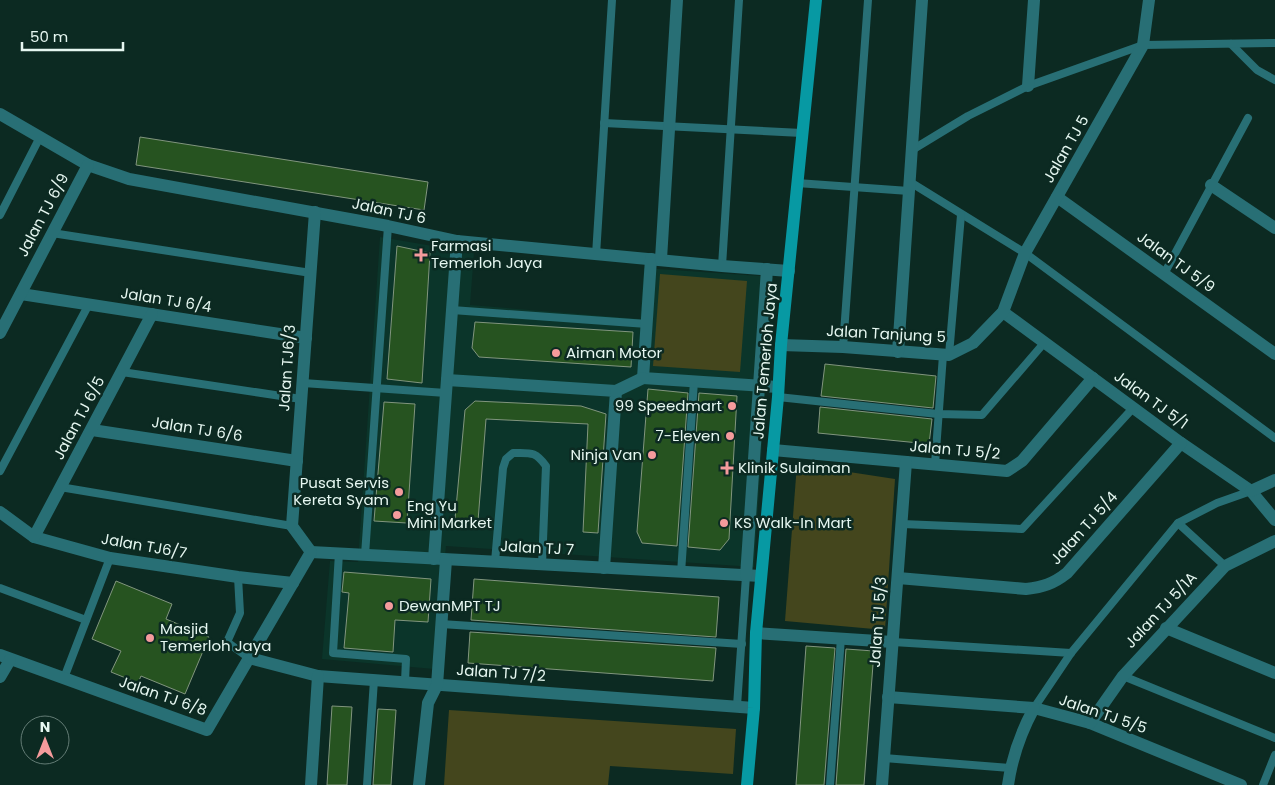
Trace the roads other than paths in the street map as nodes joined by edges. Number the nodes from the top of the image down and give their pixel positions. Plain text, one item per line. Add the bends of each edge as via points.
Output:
1 (612, 0) edge
2 (677, 0) edge
3 (739, 0) edge
4 (816, 0) edge
5 (868, 0) edge
6 (922, 0) edge
7 (1034, 0) edge
8 (1149, 0) edge
9 (1275, 43) edge
10 (1231, 44) junction
11 (1143, 45) junction
12 (1275, 80) edge
13 (1028, 86) junction
14 (0, 114) edge
15 (1248, 118) dead end
16 (604, 123) junction
17 (669, 127) junction
18 (731, 131) junction
19 (802, 133) junction
20 (40, 137) junction
21 (912, 150) junction
22 (88, 165) junction
23 (797, 182) junction
24 (1211, 185) junction
25 (855, 187) junction
26 (910, 187) junction
27 (1057, 197) junction
28 (315, 212) junction
29 (0, 215) edge
30 (961, 215) junction
31 (388, 226) junction
32 (1275, 228) edge
33 (52, 233) junction
34 (457, 242) junction
35 (1025, 253) junction
36 (596, 255) junction
37 (656, 259) junction
38 (722, 266) junction
39 (767, 269) junction
40 (789, 271) junction
41 (311, 273) junction
42 (1164, 274) junction
43 (21, 294) junction
44 (89, 304) junction
45 (452, 310) junction
46 (1003, 312) junction
47 (152, 314) junction
48 (647, 324) junction
49 (0, 333) edge
50 (306, 338) junction
51 (1044, 343) junction
52 (781, 345) junction
53 (843, 347) junction
54 (898, 352) junction
55 (1275, 354) edge
56 (946, 355) junction
57 (122, 372) junction
58 (643, 378) junction
59 (1092, 378) junction
60 (447, 380) junction
61 (694, 381) junction
62 (303, 383) junction
63 (759, 386) junction
64 (377, 388) junction
65 (616, 391) junction
66 (778, 392) junction
67 (446, 393) junction
68 (301, 399) junction
69 (1134, 407) junction
70 (938, 414) junction
71 (92, 430) junction
72 (1275, 438) edge
73 (1181, 442) junction
74 (773, 450) junction
75 (297, 461) junction
76 (906, 462) junction
77 (935, 464) junction
78 (0, 471) edge
79 (1275, 480) edge
80 (60, 488) junction
81 (1251, 491) junction
82 (0, 512) edge
83 (1275, 520) edge
84 (1178, 523) junction
85 (902, 524) junction
86 (292, 526) junction
87 (34, 537) junction
88 (1275, 541) edge
89 (311, 552) junction
90 (339, 553) junction
91 (365, 554) junction
92 (110, 558) junction
93 (440, 559) junction
94 (494, 562) junction
95 (542, 565) junction
96 (1225, 566) junction
97 (604, 568) junction
98 (681, 572) junction
99 (746, 576) junction
100 (760, 576) junction
101 (238, 578) junction
102 (898, 578) junction
103 (292, 583) junction
104 (0, 588) edge
105 (86, 620) junction
106 (441, 624) junction
107 (1166, 628) junction
108 (756, 633) junction
109 (842, 638) junction
110 (892, 642) junction
111 (742, 644) junction
112 (1071, 653) junction
113 (5, 658) edge
114 (249, 658) junction
115 (1275, 673) edge
116 (318, 676) junction
117 (1123, 676) junction
118 (0, 677) edge
119 (64, 678) junction
120 (374, 680) junction
121 (405, 682) junction
122 (437, 685) junction
123 (888, 697) junction
124 (738, 706) junction
125 (754, 708) junction
126 (1034, 708) junction
127 (1090, 723) junction
128 (1275, 738) edge
129 (1275, 755) edge
130 (884, 758) junction
131 (1010, 768) junction
132 (311, 785) edge
133 (367, 785) edge
134 (419, 785) edge
135 (747, 785) edge
136 (830, 785) edge
137 (882, 785) edge
138 (1008, 785) edge
139 (1241, 785) edge
140 (1263, 785) edge

1 - 16 lane
2 - 17 street
3 - 18 lane
4 - 19 street, Jalan Temerloh Jaya
5 - 25 lane
6 - 21 street
7 - 13 street
8 - 11 street, Jalan TJ 5
9 - 10 lane
10 - 11 lane
10 - 12 lane via 1257,70
11 - 13 lane
11 - 27 street, Jalan TJ 5
13 - 21 lane via 968,116
14 - 20 street, Jalan TJ 6
15 - 24 lane
16 - 17 lane
16 - 36 lane
17 - 18 lane
17 - 37 street
18 - 19 lane
18 - 38 lane
19 - 23 street, Jalan Temerloh Jaya
20 - 22 street, Jalan TJ 6
20 - 29 lane
21 - 26 street
22 - 28 street, Jalan TJ 6 via 129,179
22 - 33 street, Jalan TJ 6/9
23 - 25 lane
23 - 40 street, Jalan Temerloh Jaya
24 - 32 street
24 - 42 lane
25 - 26 lane
25 - 53 lane
26 - 30 lane
26 - 54 street
27 - 35 street, Jalan TJ 5
27 - 42 street, Jalan TJ 5/9
28 - 31 street, Jalan TJ 6
28 - 41 street, Jalan TJ6/3
30 - 35 lane
30 - 56 lane
31 - 34 street, Jalan TJ 6
31 - 64 lane
33 - 41 lane
33 - 43 street, Jalan TJ 6/9
34 - 36 street, Jalan TJ 6
34 - 45 street
35 - 46 street, Jalan TJ 5
35 - 72 lane
36 - 37 street, Jalan TJ 6
37 - 38 street, Jalan TJ 6
37 - 48 street
38 - 39 street, Jalan TJ 6
39 - 40 street, Jalan TJ 6
39 - 63 street
40 - 52 street, Jalan Temerloh Jaya
41 - 50 street, Jalan TJ6/3
42 - 55 street, Jalan TJ 5/9
43 - 44 street, Jalan TJ 6/4
43 - 49 street, Jalan TJ 6/9
44 - 47 street, Jalan TJ 6/4
44 - 78 lane
45 - 48 lane
45 - 60 street
46 - 51 street, Jalan TJ 5/1
46 - 56 street, Jalan Tanjung 5 via 974,343
47 - 50 street, Jalan TJ 6/4
47 - 57 street, Jalan TJ 6/5
48 - 58 street
50 - 62 street, Jalan TJ6/3
51 - 59 street, Jalan TJ 5/1
51 - 70 lane via 982,415
52 - 53 street, Jalan Tanjung 5
52 - 66 street, Jalan Temerloh Jaya
53 - 54 street, Jalan Tanjung 5
54 - 56 street, Jalan Tanjung 5
56 - 70 lane
57 - 68 lane
57 - 71 street, Jalan TJ 6/5
58 - 61 street
58 - 65 street
59 - 69 street, Jalan TJ 5/1
59 - 77 street, Jalan TJ 5/2 via 1022,460 1007,471
60 - 65 street
60 - 67 street
61 - 63 street
61 - 98 lane
62 - 64 lane
62 - 68 street, Jalan TJ6/3
63 - 66 street
63 - 99 street
64 - 67 lane
64 - 91 lane
65 - 97 street
66 - 70 lane
66 - 74 street, Jalan Temerloh Jaya
67 - 93 street
68 - 75 street, Jalan TJ6/3
69 - 73 street, Jalan TJ 5/1
69 - 85 lane via 1022,529
70 - 77 lane
71 - 75 street, Jalan TJ 6/6
71 - 80 street, Jalan TJ 6/5
73 - 81 street, Jalan TJ 5/1
73 - 102 street, Jalan TJ 5/4 via 1055,582 1026,589
74 - 76 street, Jalan TJ 5/2
74 - 100 street, Jalan Temerloh Jaya
75 - 86 street, Jalan TJ6/3
76 - 77 street, Jalan TJ 5/2
76 - 85 street, Jalan TJ 5/3
79 - 81 street
80 - 86 lane
80 - 87 street, Jalan TJ 6/5
81 - 83 street, Jalan TJ 5/1
81 - 84 lane via 1217,502
82 - 87 street, Jalan TJ6/7
84 - 96 lane
84 - 112 lane
85 - 102 street, Jalan TJ 5/3
86 - 89 street
87 - 92 street, Jalan TJ6/7
88 - 96 street, Jalan TJ 5/1A
89 - 90 street, Jalan TJ 7
89 - 103 street, Jalan TJ 6/8
90 - 91 street, Jalan TJ 7
90 - 121 lane via 333,653 406,659
91 - 93 street, Jalan TJ 7
92 - 101 street, Jalan TJ6/7
92 - 105 lane
93 - 94 street, Jalan TJ 7
93 - 106 street
94 - 95 street, Jalan TJ 7
94 - 95 lane via 506,459 513,453 534,453 546,466
95 - 97 street, Jalan TJ 7
96 - 107 street, Jalan TJ 5/1A
97 - 98 street, Jalan TJ 7
98 - 99 street, Jalan TJ 7
99 - 100 street, Jalan TJ 7
99 - 111 lane
100 - 108 street, Jalan Temerloh Jaya
101 - 103 street, Jalan TJ6/7
101 - 114 lane via 240,613 227,642
102 - 110 street, Jalan TJ 5/3
103 - 114 street, Jalan TJ 6/8
104 - 105 lane
105 - 119 lane
106 - 111 lane
106 - 122 street
107 - 115 street
107 - 117 street, Jalan TJ 5/1A
108 - 109 street
108 - 125 street, Jalan Temerloh Jaya
109 - 110 street
109 - 136 lane
110 - 112 lane
110 - 123 street, Jalan TJ 5/3
111 - 124 lane
112 - 126 lane
113 - 118 street
113 - 119 street, Jalan TJ 6/8
114 - 116 street, Jalan TJ 7/2
114 - 119 street, Jalan TJ 6/8 via 207,730
116 - 120 street, Jalan TJ 7/2
116 - 132 street
117 - 127 street, Jalan TJ 5/1A
117 - 128 lane
120 - 121 street, Jalan TJ 7/2
120 - 133 lane
121 - 122 street, Jalan TJ 7/2
122 - 124 street, Jalan TJ 7/2
122 - 134 street via 428,703
123 - 126 street, Jalan TJ 5/5
123 - 130 street, Jalan TJ 5/3
124 - 125 street, Jalan TJ 7/2
125 - 135 street, Jalan Temerloh Jaya
126 - 127 street, Jalan TJ 5/5
126 - 131 street via 1018,741
127 - 139 street, Jalan TJ 5/5
129 - 140 lane
130 - 131 lane
130 - 137 street, Jalan TJ 5/3
131 - 138 street

